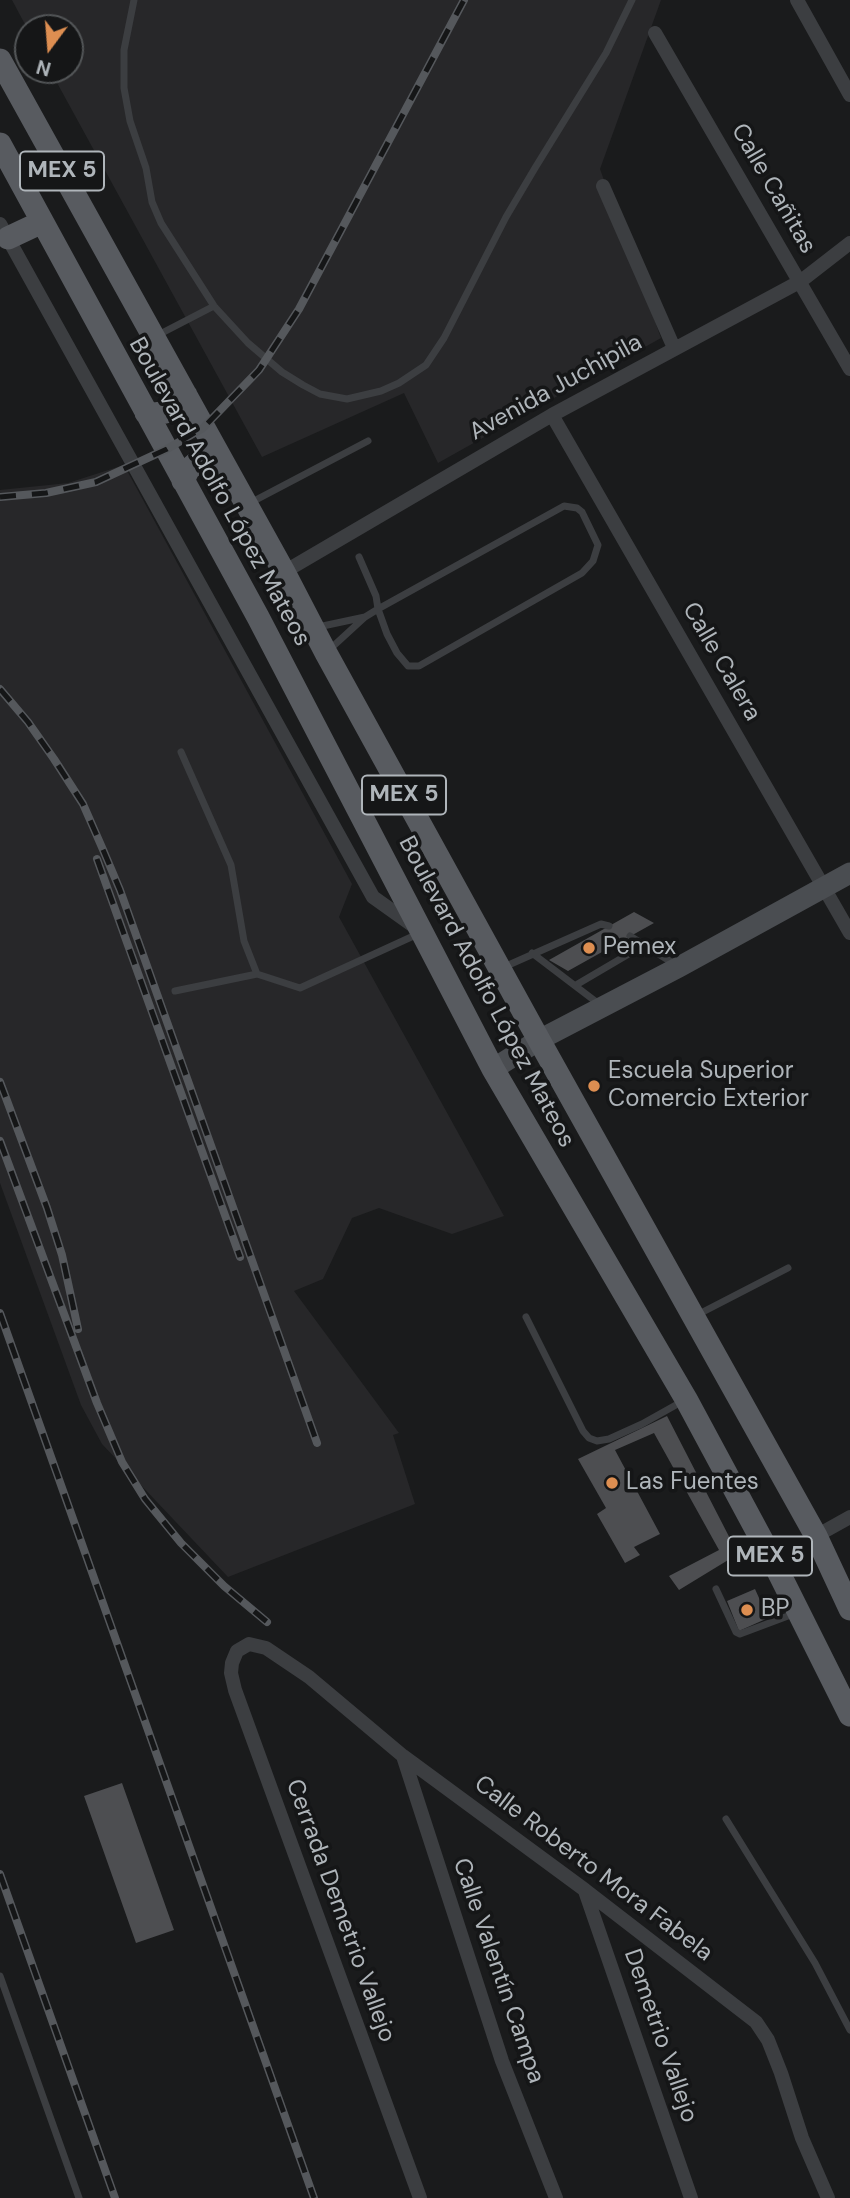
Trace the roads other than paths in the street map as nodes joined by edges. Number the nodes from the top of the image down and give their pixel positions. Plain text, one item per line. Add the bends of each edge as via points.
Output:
1 (134, 0) edge
2 (632, 0) edge
3 (797, 0) edge
4 (655, 33) dead end
5 (0, 60) edge
6 (850, 95) edge
7 (0, 144) edge
8 (603, 186) dead end
9 (43, 222) junction
10 (4, 231) edge
11 (850, 243) edge
12 (801, 281) junction
13 (214, 306) junction
14 (154, 337) junction
15 (674, 348) junction
16 (850, 369) edge
17 (186, 395) junction
18 (146, 413) junction
19 (552, 415) junction
20 (368, 441) dead end
21 (220, 459) junction
22 (183, 481) junction
23 (246, 505) junction
24 (359, 557) dead end
25 (284, 572) junction
26 (378, 609) junction
27 (365, 617) junction
28 (313, 628) junction
29 (326, 653) junction
30 (180, 752) dead end
31 (850, 873) edge
32 (825, 887) junction
33 (610, 926) dead end
34 (422, 932) junction
35 (850, 933) edge
36 (630, 936) dead end
37 (644, 945) junction
38 (532, 953) junction
39 (680, 967) junction
40 (500, 969) junction
41 (257, 974) junction
42 (576, 985) junction
43 (175, 991) dead end
44 (603, 1007) junction
45 (539, 1040) junction
46 (493, 1069) junction
47 (788, 1268) dead end
48 (526, 1317) dead end
49 (694, 1317) junction
50 (686, 1399) junction
51 (850, 1517) edge
52 (816, 1536) junction
53 (716, 1589) dead end
54 (850, 1609) edge
55 (799, 1611) junction
56 (249, 1644) joint
57 (850, 1715) edge
58 (403, 1756) junction
59 (726, 1819) dead end
60 (585, 1890) junction
61 (0, 1976) edge
62 (850, 2030) edge
63 (79, 2198) edge
64 (420, 2198) edge
65 (556, 2198) edge
66 (691, 2198) edge
67 (828, 2198) edge

1 - 13 lane via 124,50 130,121 161,223
2 - 13 lane via 606,53 506,217 444,338 426,365 412,376 381,391 346,400 320,394 282,372
3 - 6 street
4 - 12 street, Calle Cañitas
5 - 14 main road, Boulevard Adolfo López Mateos / MEX 5
7 - 9 main road, Boulevard Adolfo López Mateos / MEX 5
8 - 15 street
9 - 10 main road
9 - 18 main road, Boulevard Adolfo López Mateos / MEX 5
10 - 34 street via 373,897
11 - 12 street, Avenida Juchipila
12 - 15 street, Avenida Juchipila
12 - 16 street, Calle Cañitas
13 - 14 lane
14 - 17 main road, Boulevard Adolfo López Mateos / MEX 5
15 - 19 street, Avenida Juchipila
17 - 18 main road via 169,411
17 - 21 main road, Boulevard Adolfo López Mateos / MEX 5
18 - 22 main road, Boulevard Adolfo López Mateos / MEX 5
19 - 25 street, Avenida Juchipila
19 - 32 street, Calle Calera
20 - 23 lane
21 - 22 main road via 197,462
21 - 23 main road, Boulevard Adolfo López Mateos / MEX 5
22 - 34 main road, Boulevard Adolfo López Mateos / MEX 5
23 - 25 main road, Boulevard Adolfo López Mateos / MEX 5
24 - 26 lane
25 - 28 main road, Boulevard Adolfo López Mateos / MEX 5
26 - 26 lane via 397,653 408,666 419,666 582,573 593,561 598,545 582,512 564,506
26 - 27 lane
27 - 28 lane
27 - 29 lane
28 - 29 main road, Boulevard Adolfo López Mateos / MEX 5
29 - 40 main road, Boulevard Adolfo López Mateos / MEX 5
30 - 41 lane via 231,865 244,941
31 - 32 street
32 - 35 street, Calle Calera
32 - 39 street
33 - 38 lane via 601,924
34 - 41 lane via 300,988
34 - 46 main road, Boulevard Adolfo López Mateos / MEX 5
36 - 37 lane
37 - 39 lane
37 - 42 lane
38 - 40 lane
38 - 42 lane
39 - 44 street
40 - 45 main road, Boulevard Adolfo López Mateos / MEX 5
41 - 43 lane
42 - 44 lane
44 - 45 street
45 - 46 street
45 - 49 main road, Boulevard Adolfo López Mateos / MEX 5
46 - 50 main road, Boulevard Adolfo López Mateos / MEX 5
47 - 49 lane
48 - 50 lane via 589,1438 609,1439
49 - 52 main road, Boulevard Adolfo López Mateos / MEX 5
50 - 55 main road, Boulevard Adolfo López Mateos / MEX 5
51 - 52 street
52 - 54 main road, Boulevard Adolfo López Mateos / MEX 5
53 - 55 lane via 740,1634
55 - 57 main road, Boulevard Adolfo López Mateos / MEX 5
56 - 58 street, Calle Roberto Mora Fabela via 266,1648 293,1665
56 - 64 street, Cerrada Demetrio Vallejo via 237,1651 232,1663 235,1690
58 - 60 street, Calle Roberto Mora Fabela
58 - 65 street, Calle Valentín Campa via 502,2061
59 - 62 lane via 815,1963
60 - 66 street, Demetrio Vallejo
60 - 67 street, Calle Roberto Mora Fabela via 755,2022 768,2040
61 - 63 lane

